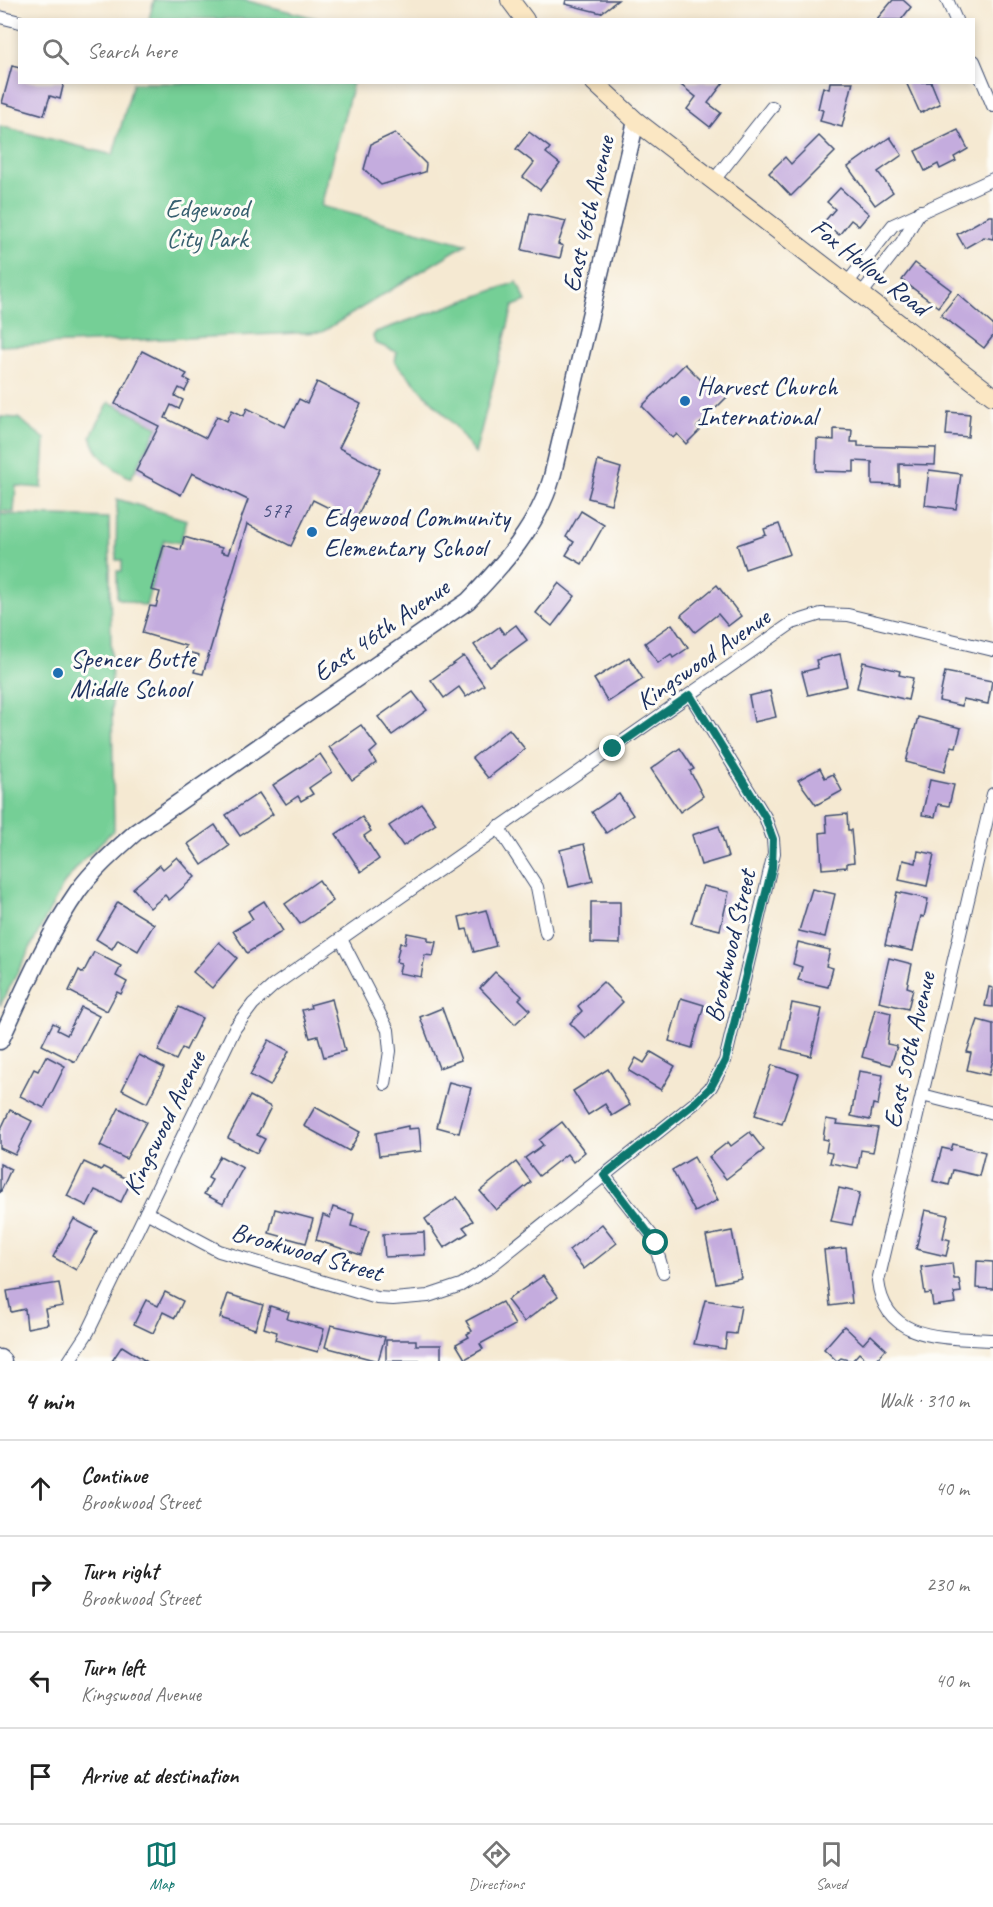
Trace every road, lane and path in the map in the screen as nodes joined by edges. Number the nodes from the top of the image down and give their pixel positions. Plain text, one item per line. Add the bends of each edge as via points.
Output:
1 (510, 0) edge
2 (947, 0) edge
3 (0, 17) edge
4 (524, 18) edge
5 (955, 18) edge
6 (18, 22) edge
7 (975, 63) edge
8 (596, 84) edge
9 (993, 106) edge
10 (772, 107) dead end
11 (636, 121) junction
12 (993, 179) edge
13 (714, 180) junction
14 (920, 211) junction
15 (855, 288) junction
16 (993, 396) edge
17 (993, 650) edge
18 (690, 695) junction
19 (993, 794) edge
20 (498, 827) junction
21 (546, 933) dead end
22 (341, 939) junction
23 (0, 1041) edge
24 (386, 1084) dead end
25 (922, 1095) junction
26 (993, 1113) edge
27 (604, 1175) junction
28 (146, 1212) junction
29 (663, 1272) dead end
30 (993, 1341) edge
31 (69, 1361) edge

1 - 4 main road
2 - 5 street
3 - 6 street
7 - 9 street
8 - 11 main road, Fox Hollow Road
10 - 13 street
11 - 13 main road, Fox Hollow Road
11 - 23 street, East 46th Avenue via 555,466 537,512 520,541 468,601 136,832 104,861 79,889 54,929
12 - 14 street
13 - 15 main road, Fox Hollow Road
14 - 15 street via 902,242
14 - 15 street via 892,225
15 - 16 main road, Fox Hollow Road
17 - 18 street, Kingswood Avenue via 848,615 821,614 792,623
18 - 20 street, Kingswood Avenue
18 - 27 street, Brookwood Street via 765,817 773,839 772,868 731,1039 718,1076 675,1120
19 - 25 street, East 50th Avenue
20 - 21 street via 537,887
20 - 22 street, Kingswood Avenue
22 - 24 street via 388,1030
22 - 28 street, Kingswood Avenue via 273,986 243,1016
25 - 26 street
25 - 30 street, East 50th Avenue via 879,1269 880,1292 892,1316 914,1332
27 - 28 street, Brookwood Street via 475,1277 447,1291 411,1298 362,1295 219,1251
27 - 29 street via 653,1237
28 - 31 street, Kingswood Avenue via 88,1332

